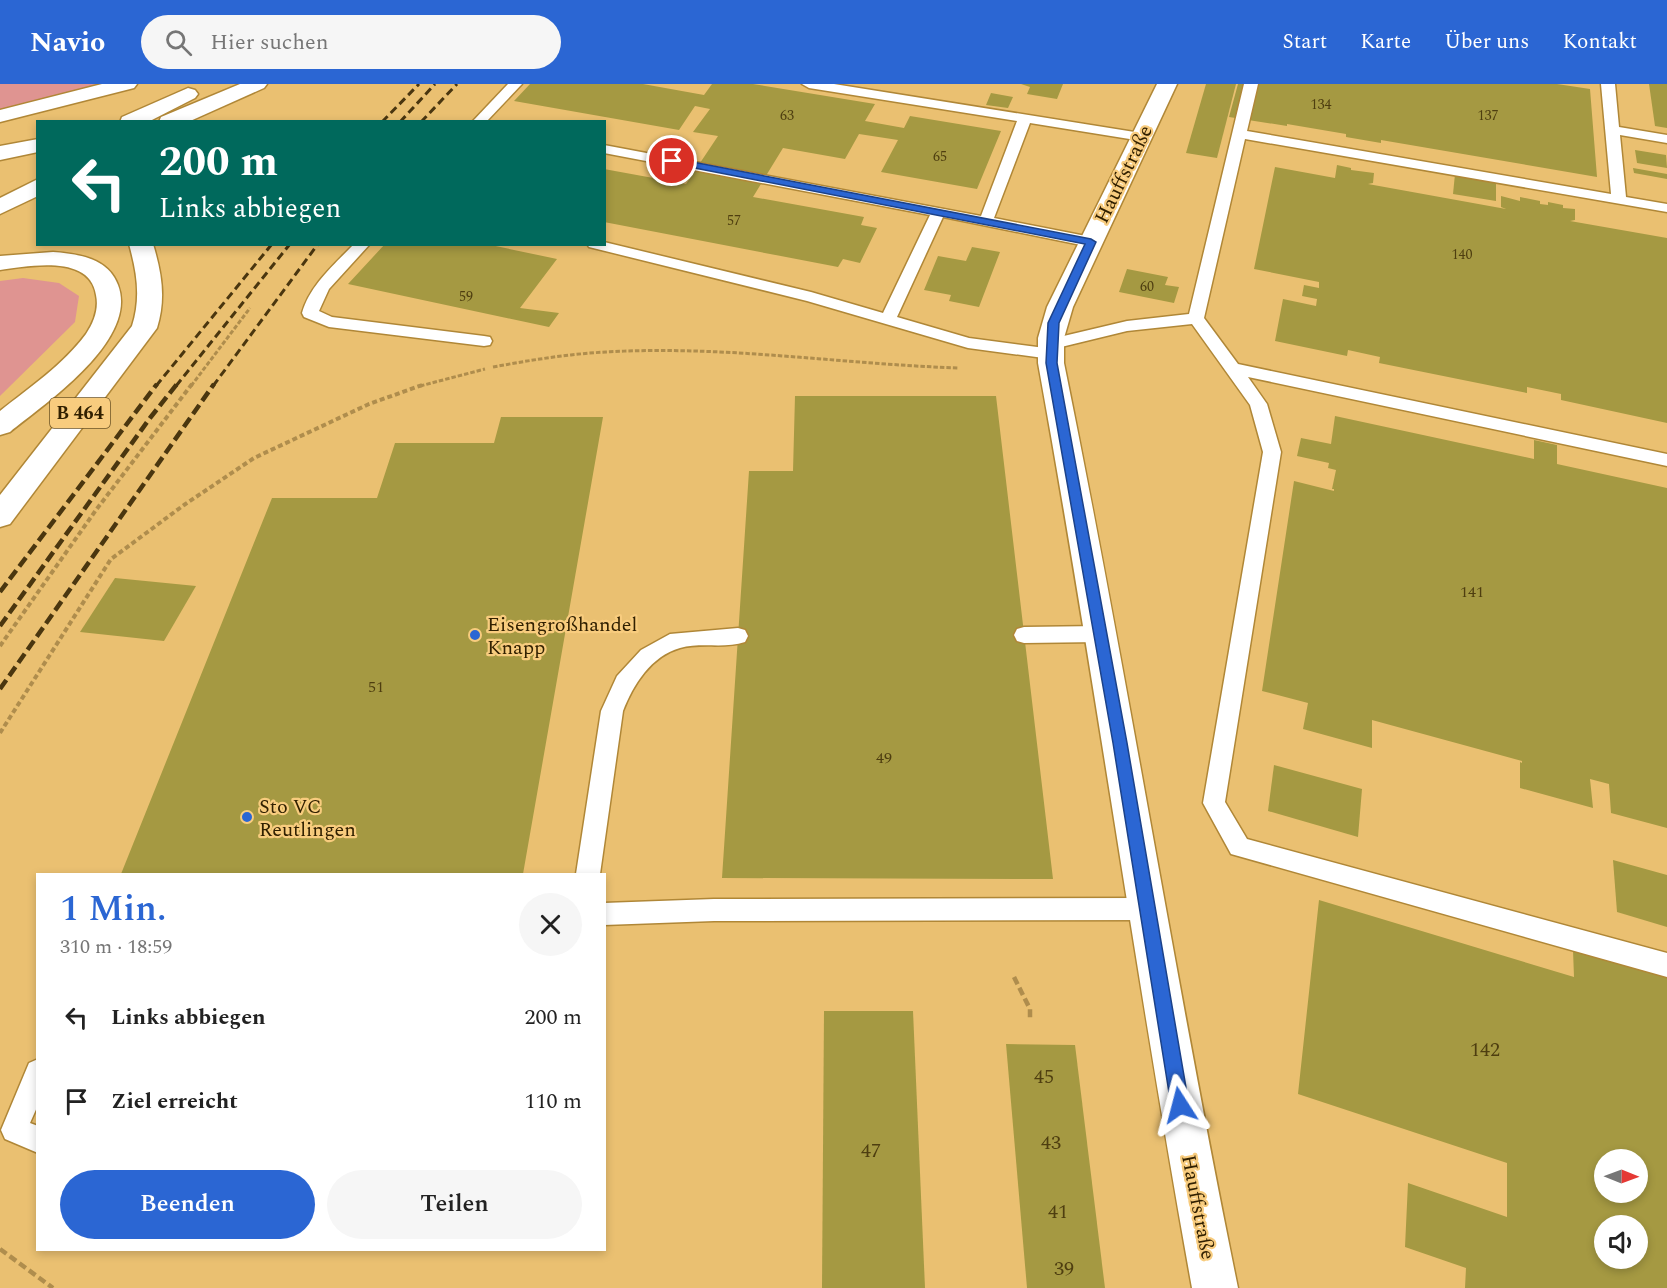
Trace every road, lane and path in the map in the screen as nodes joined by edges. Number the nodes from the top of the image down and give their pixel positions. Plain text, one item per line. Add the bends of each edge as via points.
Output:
1 (127, 84) edge
2 (212, 84) edge
3 (515, 84) edge
4 (809, 84) edge
5 (1167, 84) edge
6 (1251, 84) edge
7 (1608, 84) edge
8 (253, 86) edge
9 (181, 98) junction
10 (0, 116) edge
11 (1025, 117) junction
12 (119, 120) edge
13 (134, 120) edge
14 (175, 120) edge
15 (204, 120) edge
16 (480, 120) edge
17 (1612, 130) junction
18 (1239, 134) junction
19 (1142, 137) junction
20 (1667, 139) edge
21 (36, 145) edge
22 (606, 149) edge
23 (0, 153) edge
24 (36, 167) edge
25 (0, 186) edge
26 (36, 187) edge
27 (1619, 199) junction
28 (0, 207) edge
29 (1667, 208) edge
30 (939, 211) junction
31 (986, 221) junction
32 (1091, 242) junction
33 (142, 246) edge
34 (361, 246) edge
35 (602, 246) edge
36 (0, 263) edge
37 (250, 308) dead end
38 (1196, 318) junction
39 (888, 319) junction
40 (484, 341) dead end
41 (1051, 349) junction
42 (968, 368) dead end
43 (1231, 368) junction
44 (0, 425) edge
45 (1667, 460) edge
46 (0, 516) edge
47 (1101, 634) junction
48 (1024, 635) dead end
49 (738, 636) dead end
50 (0, 646) edge
51 (0, 733) edge
52 (588, 873) edge
53 (1147, 909) junction
54 (606, 914) edge
55 (1667, 965) edge
56 (1014, 977) dead end
57 (1030, 1021) dead end
58 (36, 1077) edge
59 (36, 1139) edge
60 (0, 1249) edge
61 (53, 1288) edge
62 (1215, 1288) edge

1 - 10 main road
2 - 9 main road
3 - 16 lane
4 - 11 lane
5 - 19 main road, Hauffstraße
6 - 18 lane
7 - 17 lane
8 - 14 main road
8 - 15 main road
9 - 12 main road
9 - 13 main road
11 - 19 lane
11 - 31 lane
17 - 20 lane
17 - 27 lane
18 - 27 lane
18 - 38 lane
19 - 32 main road, Hauffstraße
21 - 23 main road
22 - 30 lane
24 - 25 main road
26 - 28 main road
27 - 29 lane
30 - 31 lane
30 - 39 lane
31 - 32 lane
32 - 41 main road, Hauffstraße via 1057,315
33 - 46 main road, B 464 via 150,276 151,310 144,328
34 - 40 lane via 319,293 310,313 329,322
35 - 39 lane
36 - 44 main road via 44,257 79,262 101,275 110,296 106,322 88,348 55,381
37 - 50 path via 96,510
38 - 41 lane via 1126,326
38 - 43 lane
39 - 41 lane via 968,343
41 - 47 main road, Hauffstraße
42 - 51 path via 682,352 570,354 437,380 369,404 254,458 111,559
43 - 45 lane
43 - 55 lane via 1258,404 1272,452 1214,803 1239,847
47 - 48 lane
47 - 53 main road, Hauffstraße
49 - 52 lane via 677,640 648,656 624,682 612,711
53 - 54 lane
53 - 62 main road, Hauffstraße
56 - 57 path via 1030,1009
58 - 59 lane via 14,1130
60 - 61 path

